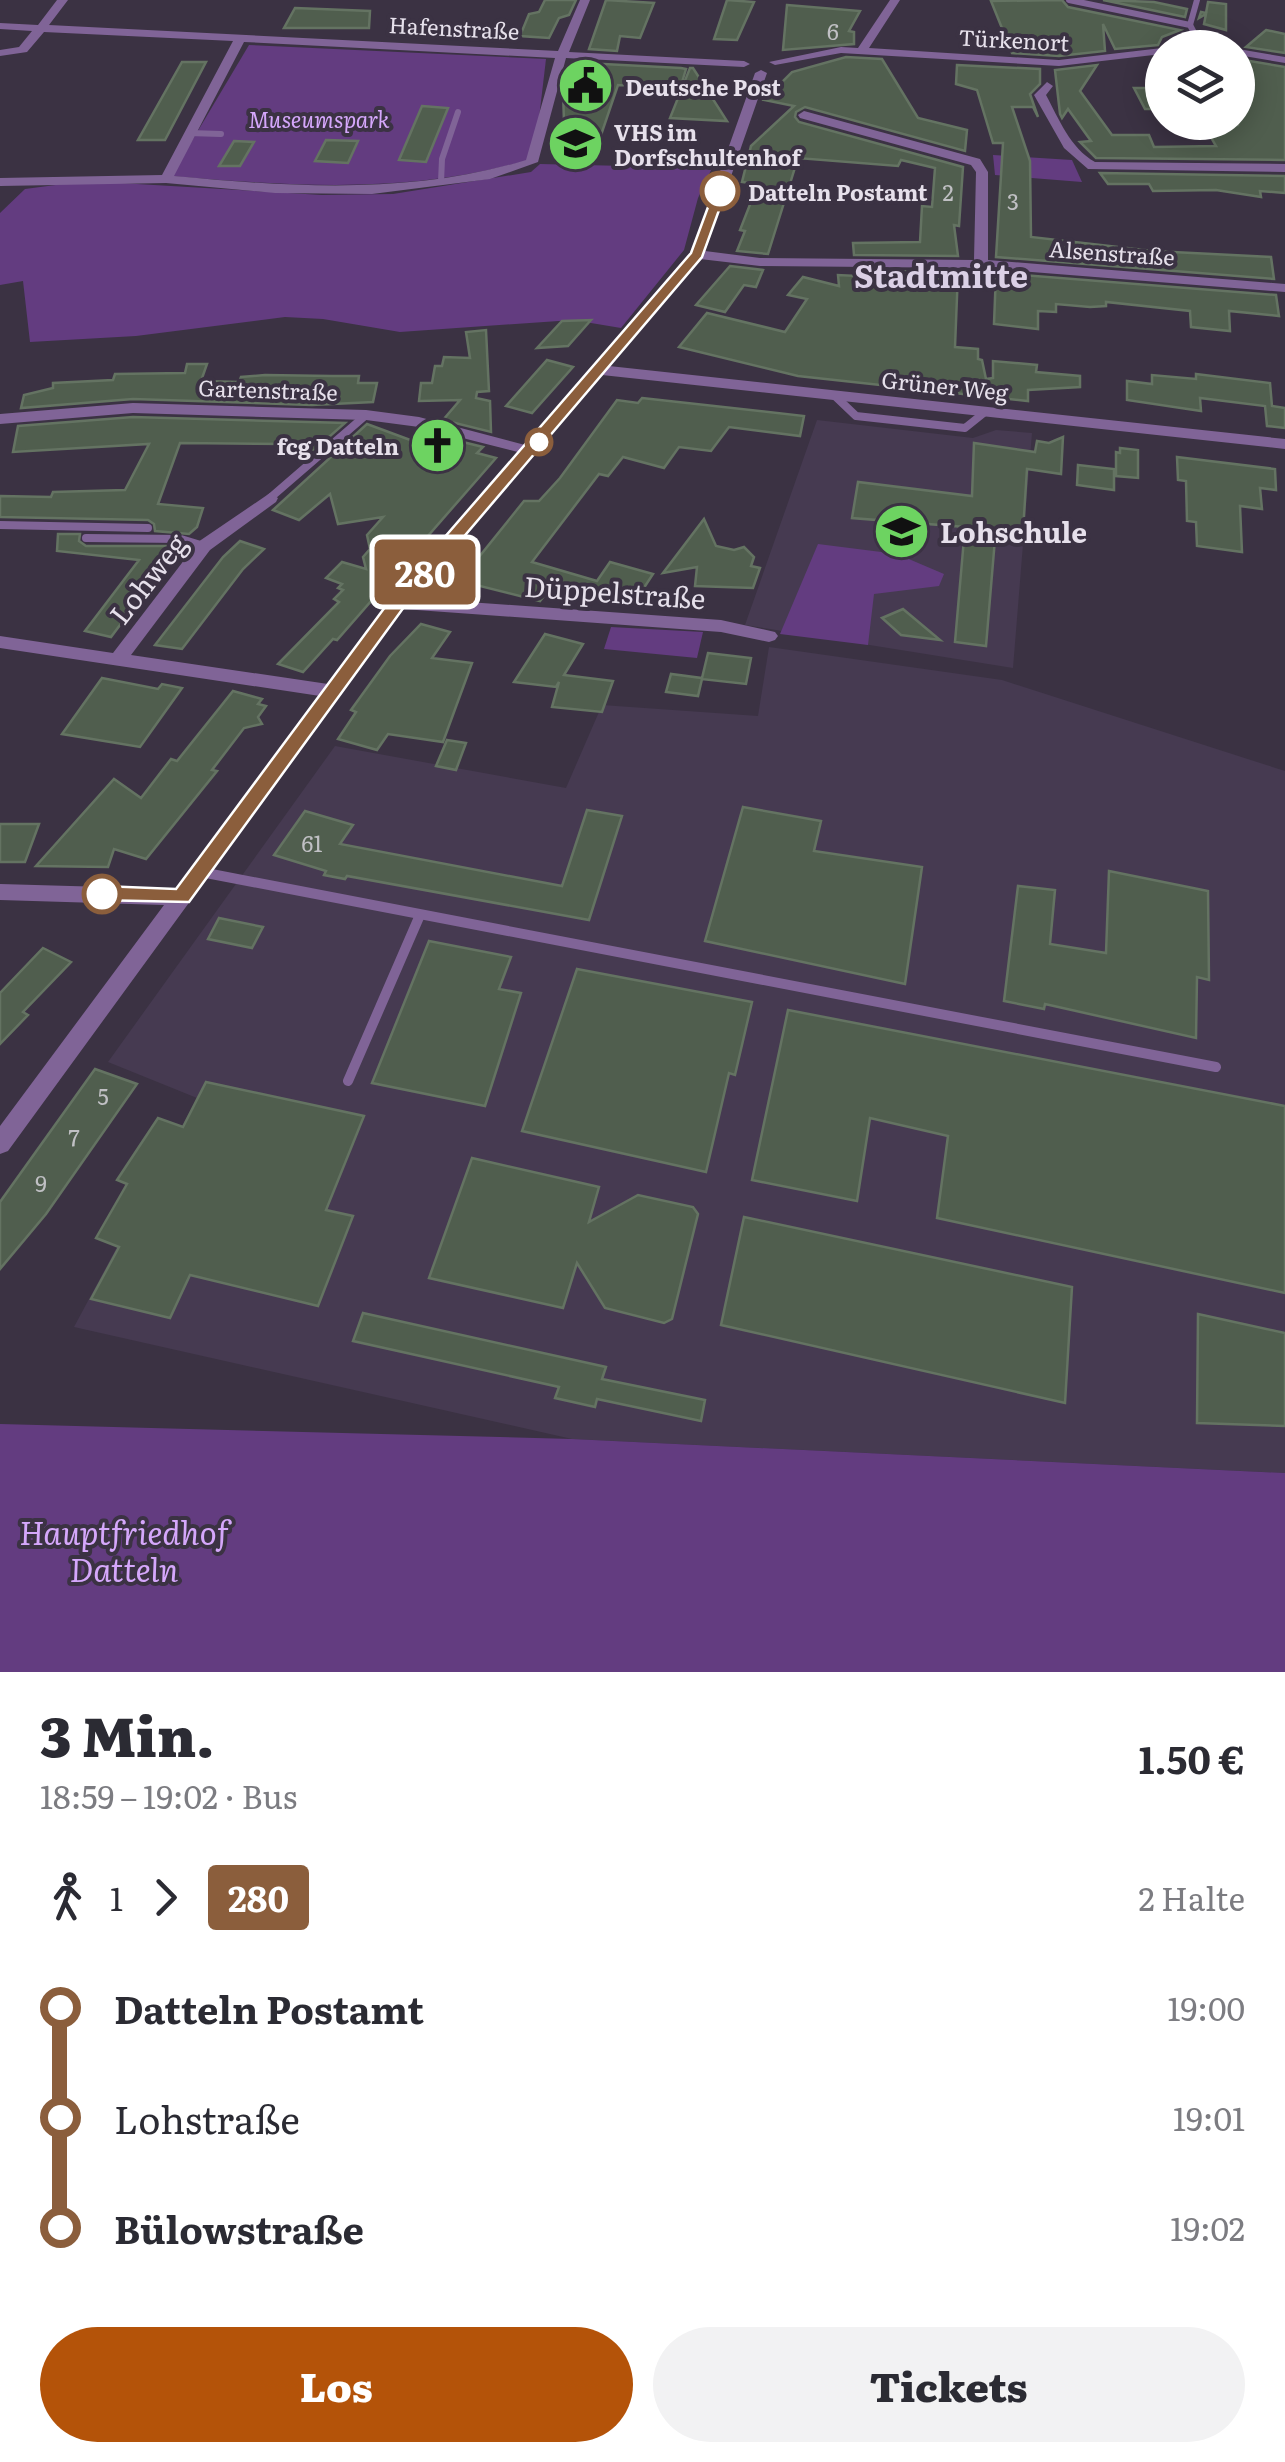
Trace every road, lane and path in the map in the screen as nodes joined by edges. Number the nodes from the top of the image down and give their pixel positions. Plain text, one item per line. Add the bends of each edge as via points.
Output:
1 (63, 0) edge
2 (585, 0) edge
3 (895, 0) edge
4 (1069, 0) edge
5 (1197, 0) edge
6 (1190, 25) junction
7 (0, 28) edge
8 (43, 29) junction
9 (1193, 30) edge
10 (241, 36) junction
11 (862, 50) junction
12 (562, 52) junction
13 (0, 53) edge
14 (1145, 53) edge
15 (1255, 55) edge
16 (1285, 60) edge
17 (764, 63) junction
18 (1047, 86) dead end
19 (458, 112) dead end
20 (804, 115) dead end
21 (188, 133) junction
22 (221, 134) dead end
23 (1285, 168) edge
24 (166, 178) junction
25 (0, 182) edge
26 (441, 182) junction
27 (697, 254) junction
28 (981, 264) junction
29 (1285, 288) edge
30 (600, 370) junction
31 (366, 415) junction
32 (0, 419) edge
33 (1285, 444) edge
34 (531, 451) junction
35 (270, 498) joint
36 (0, 525) edge
37 (148, 528) dead end
38 (86, 538) dead end
39 (204, 546) junction
40 (398, 603) junction
41 (768, 636) dead end
42 (0, 642) edge
43 (118, 659) junction
44 (331, 691) junction
45 (200, 872) junction
46 (0, 892) edge
47 (182, 897) junction
48 (420, 916) junction
49 (1216, 1067) dead end
50 (348, 1082) dead end
51 (0, 1144) edge

1 - 8 street
2 - 12 street
3 - 11 street
4 - 6 lane
5 - 6 lane
6 - 9 lane
7 - 8 street, Hafenstraße
8 - 10 street, Hafenstraße
8 - 13 street via 23,50
10 - 12 street, Hafenstraße
10 - 21 street
11 - 14 street, Türkenort via 1060,63
11 - 17 street, Türkenort
12 - 17 street, Hafenstraße via 744,64 748,70
12 - 26 street via 532,162
15 - 16 street
17 - 27 street
18 - 23 street via 1040,95 1083,162 1101,168
19 - 26 lane
20 - 28 street via 976,162 982,172
21 - 22 lane
21 - 24 street
24 - 25 street
24 - 26 street via 317,191
27 - 28 street, Alsenstraße via 760,262
27 - 30 street
28 - 29 street, Alsenstraße
30 - 33 street, Grüner Weg
30 - 34 street
31 - 32 street, Gartenstraße via 132,408
31 - 34 street, Gartenstraße
31 - 35 lane
34 - 40 street
35 - 39 street, Lohweg
36 - 37 lane
38 - 39 lane via 181,539
39 - 43 street, Lohweg
40 - 41 street, Düppelstraße via 721,626
40 - 44 street
42 - 43 street, Lohweg
43 - 44 street, Lohweg
44 - 45 street
45 - 47 street
45 - 48 lane
46 - 47 street
47 - 51 street
48 - 49 lane
48 - 50 lane

